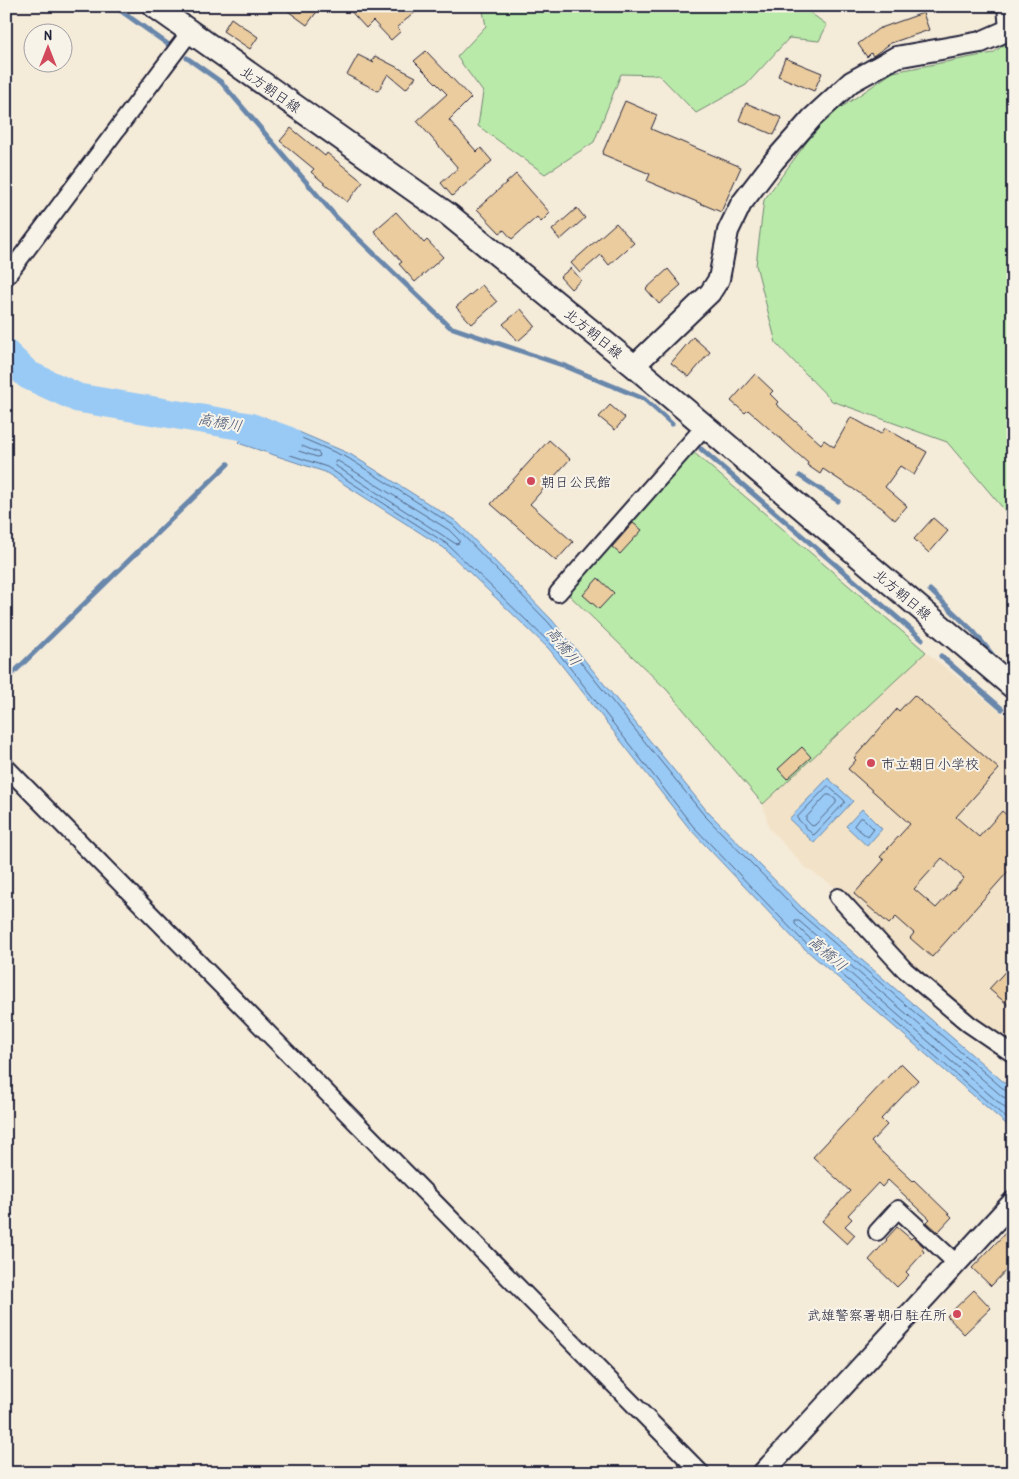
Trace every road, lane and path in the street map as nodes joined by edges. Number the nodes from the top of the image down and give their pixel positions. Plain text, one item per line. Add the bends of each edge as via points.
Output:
1 (154, 6) edge
2 (1006, 6) edge
3 (1011, 29) edge
4 (190, 32) junction
5 (6, 276) edge
6 (634, 366) junction
7 (705, 426) junction
8 (558, 592) dead end
9 (1013, 687) edge
10 (6, 767) edge
11 (838, 897) dead end
12 (1013, 1054) edge
13 (1013, 1202) edge
14 (876, 1232) dead end
15 (956, 1263) junction
16 (701, 1473) edge
17 (763, 1473) edge

1 - 4 main road, 北方朝日線
2 - 3 street
3 - 6 street via 980,42 896,57 851,82 812,118 741,204 728,232 719,279 710,293
4 - 5 street
4 - 6 main road, 北方朝日線 via 449,216
6 - 7 main road, 北方朝日線
7 - 8 street
7 - 9 main road, 北方朝日線
10 - 16 street
11 - 12 street via 904,970 969,1024
13 - 15 street
14 - 15 street via 898,1209
15 - 17 street

